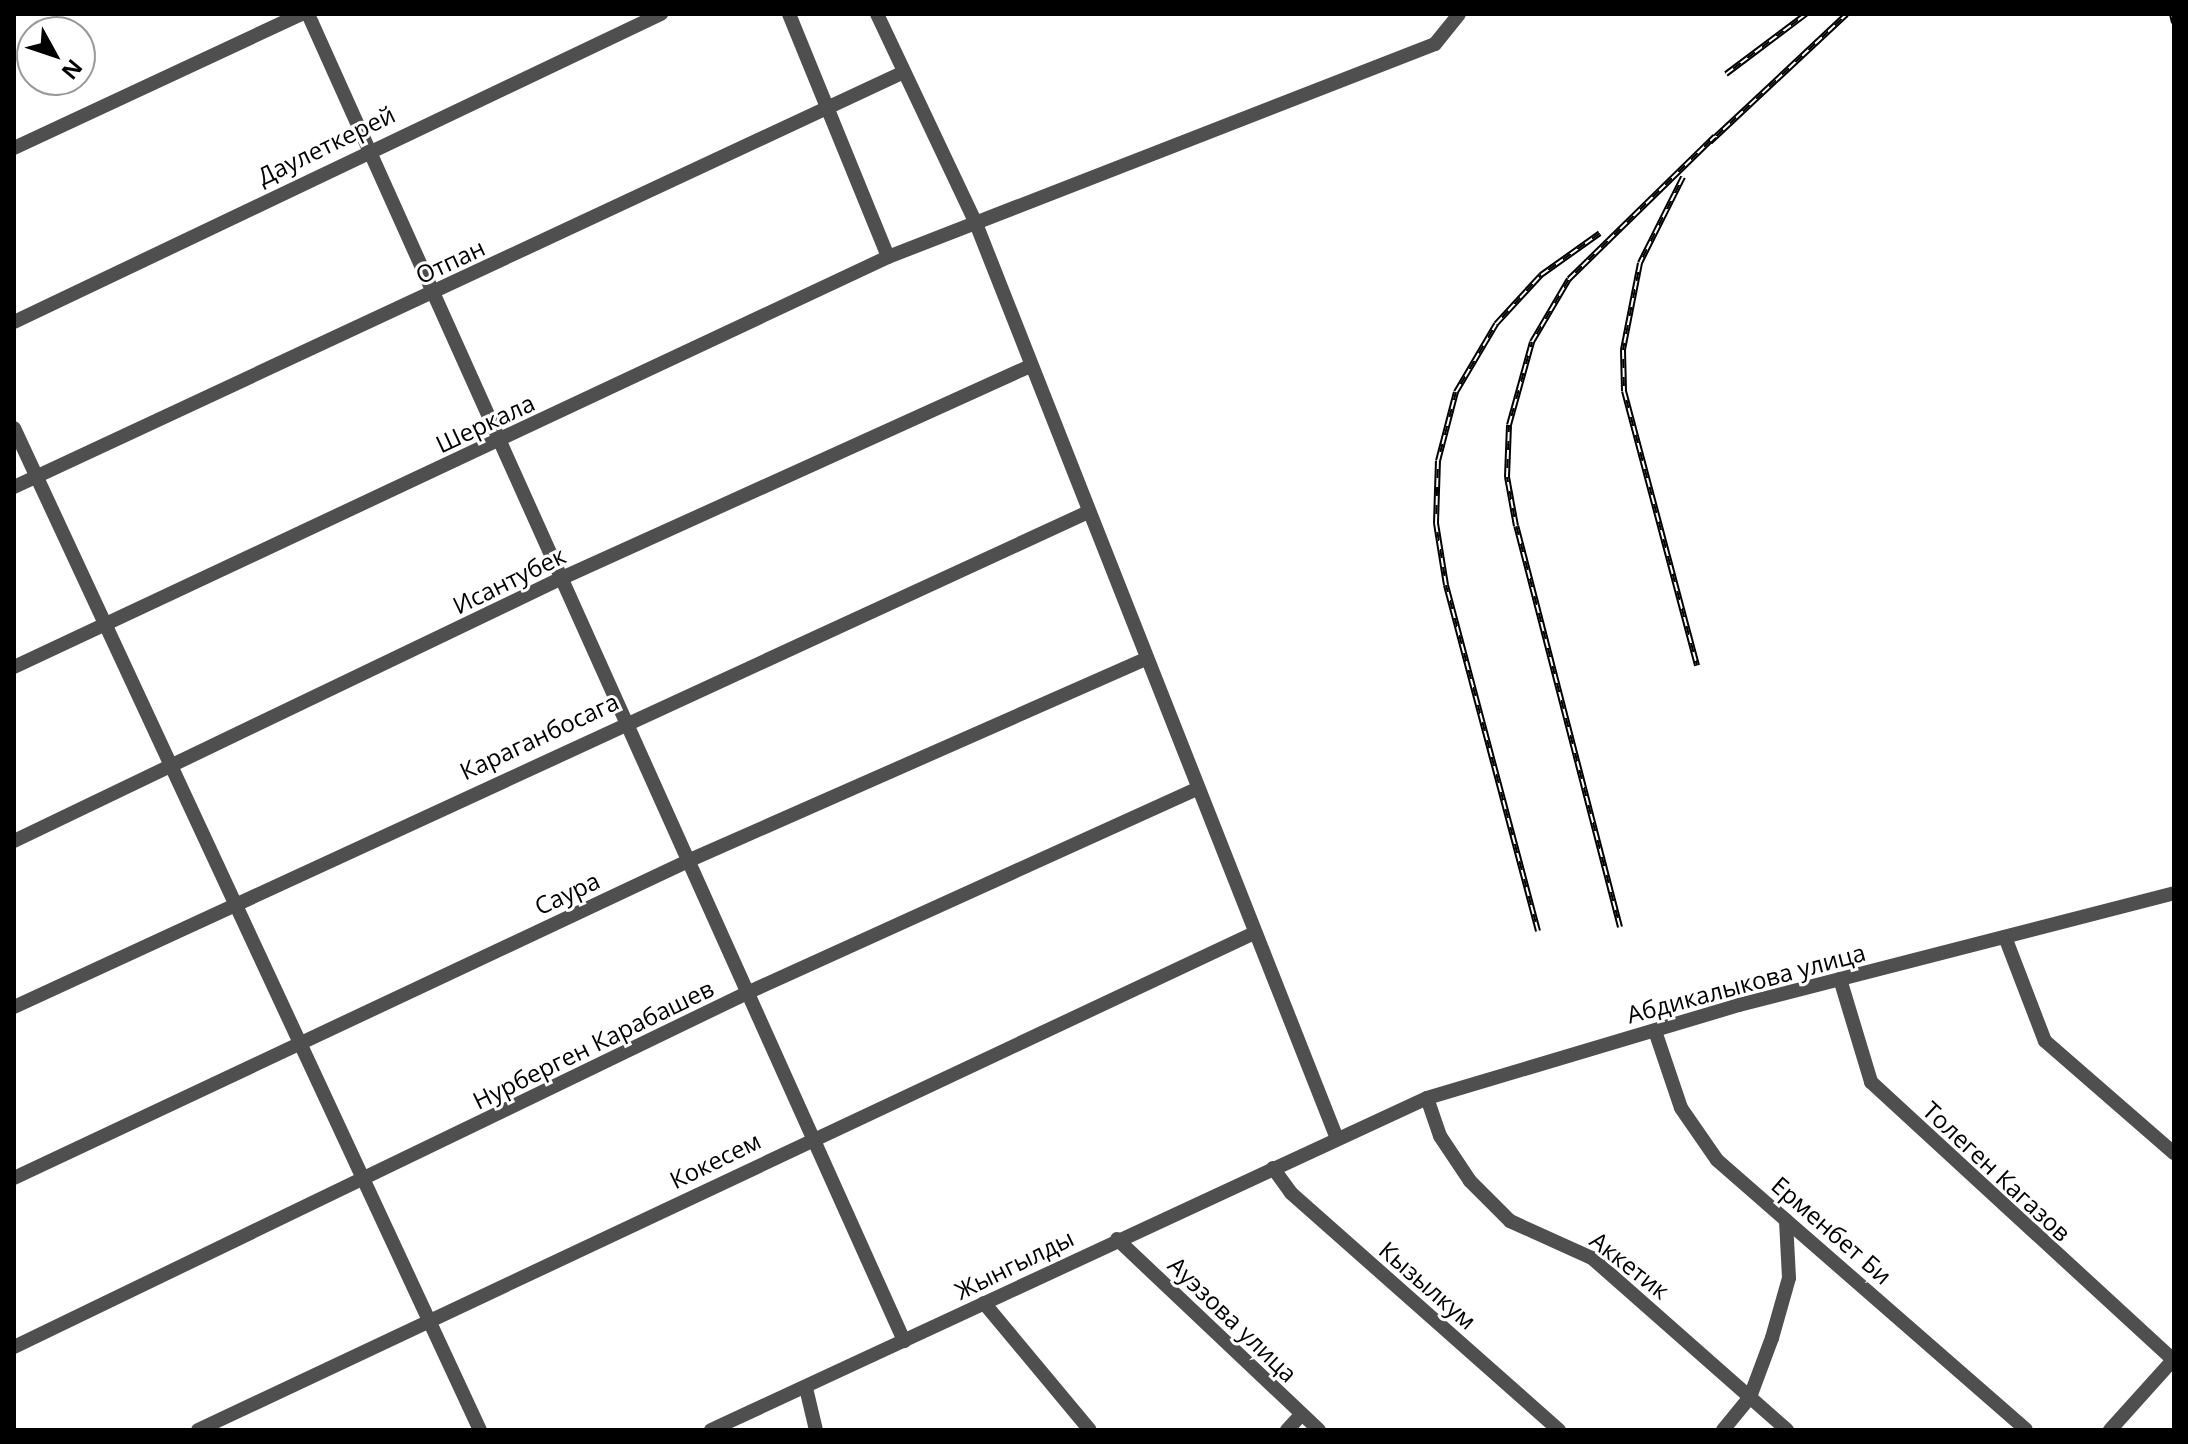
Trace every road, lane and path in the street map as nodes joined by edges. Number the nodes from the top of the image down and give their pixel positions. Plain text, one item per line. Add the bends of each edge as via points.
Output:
1 (305, 14) edge
2 (661, 14) edge
3 (789, 14) edge
4 (877, 14) edge
5 (1459, 14) edge
6 (904, 72) junction
7 (827, 106) junction
8 (14, 148) edge
9 (368, 148) junction
10 (975, 221) junction
11 (888, 257) junction
12 (430, 295) junction
13 (14, 322) edge
14 (1028, 367) junction
15 (14, 428) edge
16 (499, 441) junction
17 (36, 476) junction
18 (14, 487) edge
19 (1086, 513) junction
20 (562, 578) junction
21 (106, 627) junction
22 (1145, 659) junction
23 (14, 667) edge
24 (626, 720) junction
25 (172, 769) junction
26 (1195, 790) junction
27 (14, 841) edge
28 (690, 860) junction
29 (2174, 893) edge
30 (234, 901) junction
31 (1252, 934) junction
32 (2005, 937) junction
33 (1840, 979) junction
34 (749, 992) junction
35 (14, 1007) edge
36 (1655, 1031) junction
37 (299, 1041) junction
38 (1427, 1098) junction
39 (1336, 1136) junction
40 (814, 1137) junction
41 (2174, 1153) edge
42 (1273, 1168) junction
43 (14, 1178) edge
44 (363, 1179) junction
45 (1786, 1220) junction
46 (1117, 1239) junction
47 (984, 1303) junction
48 (430, 1322) junction
49 (904, 1341) junction
50 (14, 1347) edge
51 (2173, 1360) edge
52 (806, 1388) junction
53 (1750, 1397) junction
54 (1301, 1415) junction
55 (198, 1430) edge
56 (480, 1430) edge
57 (711, 1430) edge
58 (816, 1430) edge
59 (1090, 1430) edge
60 (1287, 1430) edge
61 (1319, 1430) edge
62 (1559, 1430) edge
63 (1723, 1430) edge
64 (1787, 1430) edge
65 (2026, 1430) edge
66 (2110, 1430) edge

1 - 8 street
1 - 9 street
2 - 9 street, Даулеткерей
3 - 7 street
4 - 6 street
5 - 10 street, Шеркала via 1435,44
6 - 7 street, Отпан
6 - 10 street
7 - 11 street
7 - 12 street, Отпан
9 - 12 street
9 - 13 street, Даулеткерей
10 - 11 street, Шеркала
10 - 14 street
11 - 16 street, Шеркала
12 - 16 street
12 - 17 street, Отпан
14 - 19 street
14 - 20 street, Исантубек
15 - 17 street
16 - 20 street
16 - 21 street, Шеркала
17 - 18 street, Отпан
17 - 21 street
19 - 22 street
19 - 24 street, Караганбосага
20 - 24 street
20 - 25 street, Исантубек
21 - 23 street, Шеркала
21 - 25 street
22 - 26 street
22 - 28 street, Саура
24 - 28 street
24 - 30 street, Караганбосага
25 - 27 street, Исантубек
25 - 30 street
26 - 31 street
26 - 34 street, Нурберген Карабашев
28 - 34 street
28 - 37 street, Саура
29 - 32 street, Абдикалыкова улица
30 - 35 street, Караганбосага
30 - 37 street
31 - 39 street
31 - 40 street, Кокесем
32 - 33 street, Абдикалыкова улица
32 - 41 street via 2045,1041
33 - 36 street, Абдикалыкова улица
33 - 51 street, Толеген Кагазов via 1871,1082
34 - 40 street
34 - 44 street, Нурберген Карабашев
36 - 38 street, Абдикалыкова улица
36 - 45 street, Ерменбет Би via 1681,1108 1717,1160
37 - 43 street, Саура
37 - 44 street
38 - 39 street, Абдикалыкова улица
38 - 53 street, Аккетик via 1440,1136 1470,1181 1510,1221 1592,1258
39 - 42 street, Жынгылды
40 - 48 street, Кокесем
40 - 49 street
42 - 46 street, Жынгылды
42 - 62 street, Кызылкум via 1291,1193
44 - 48 street
44 - 50 street, Нурберген Карабашев
45 - 53 street via 1789,1278
45 - 65 street, Ерменбет Би
46 - 47 street, Жынгылды
46 - 54 street, Ауэзова улица
47 - 49 street, Жынгылды
47 - 59 street
48 - 55 street, Кокесем
48 - 56 street
49 - 52 street, Жынгылды
51 - 66 street
52 - 57 street, Жынгылды
52 - 58 street
53 - 63 street
53 - 64 street, Аккетик
54 - 60 street
54 - 61 street, Ауэзова улица

